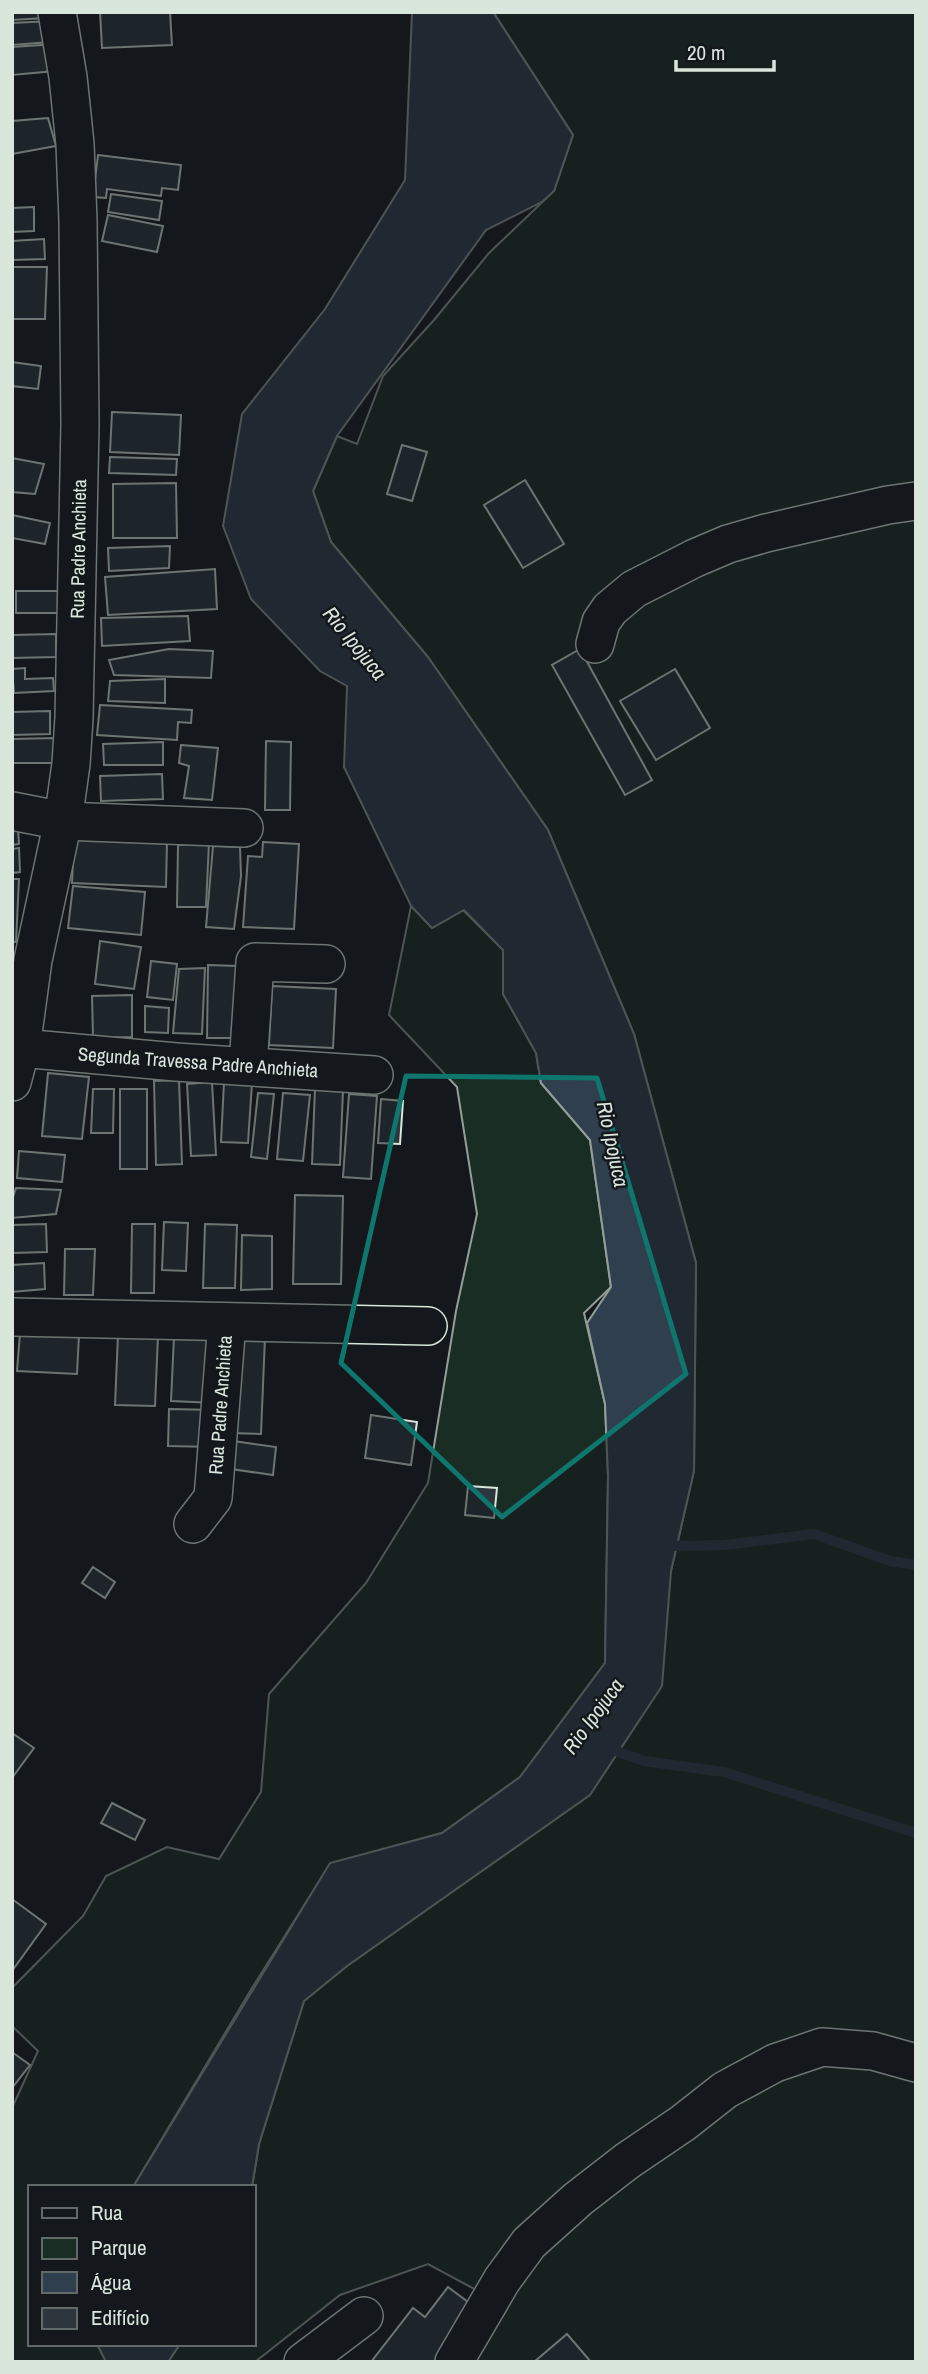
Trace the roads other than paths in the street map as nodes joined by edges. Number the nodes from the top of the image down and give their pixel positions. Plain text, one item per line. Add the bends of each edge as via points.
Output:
1 (57, 12) edge
2 (916, 501) edge
3 (595, 644) dead end
4 (12, 811) edge
5 (63, 821) junction
6 (244, 828) dead end
7 (326, 964) dead end
8 (17, 1065) edge
9 (248, 1066) junction
10 (374, 1075) dead end
11 (12, 1317) edge
12 (227, 1322) junction
13 (428, 1326) dead end
14 (193, 1524) dead end
15 (916, 2063) edge
16 (364, 2316) dead end
17 (303, 2362) edge
18 (454, 2362) edge

1 - 5 street, Rua Padre Anchieta via 75,144 80,411 74,718
2 - 3 street via 766,533 695,558 634,589 610,609
4 - 5 street
5 - 6 street
5 - 8 street, Rua Padre Anchieta via 33,960
7 - 9 street via 254,962
8 - 9 street, Segunda Travessa Padre Anchieta
9 - 10 street, Segunda Travessa Padre Anchieta
11 - 12 street
12 - 13 street
12 - 14 street, Rua Padre Anchieta via 213,1498
15 - 18 street via 873,2051 822,2047 775,2063 725,2090 578,2199 529,2243
16 - 17 street

